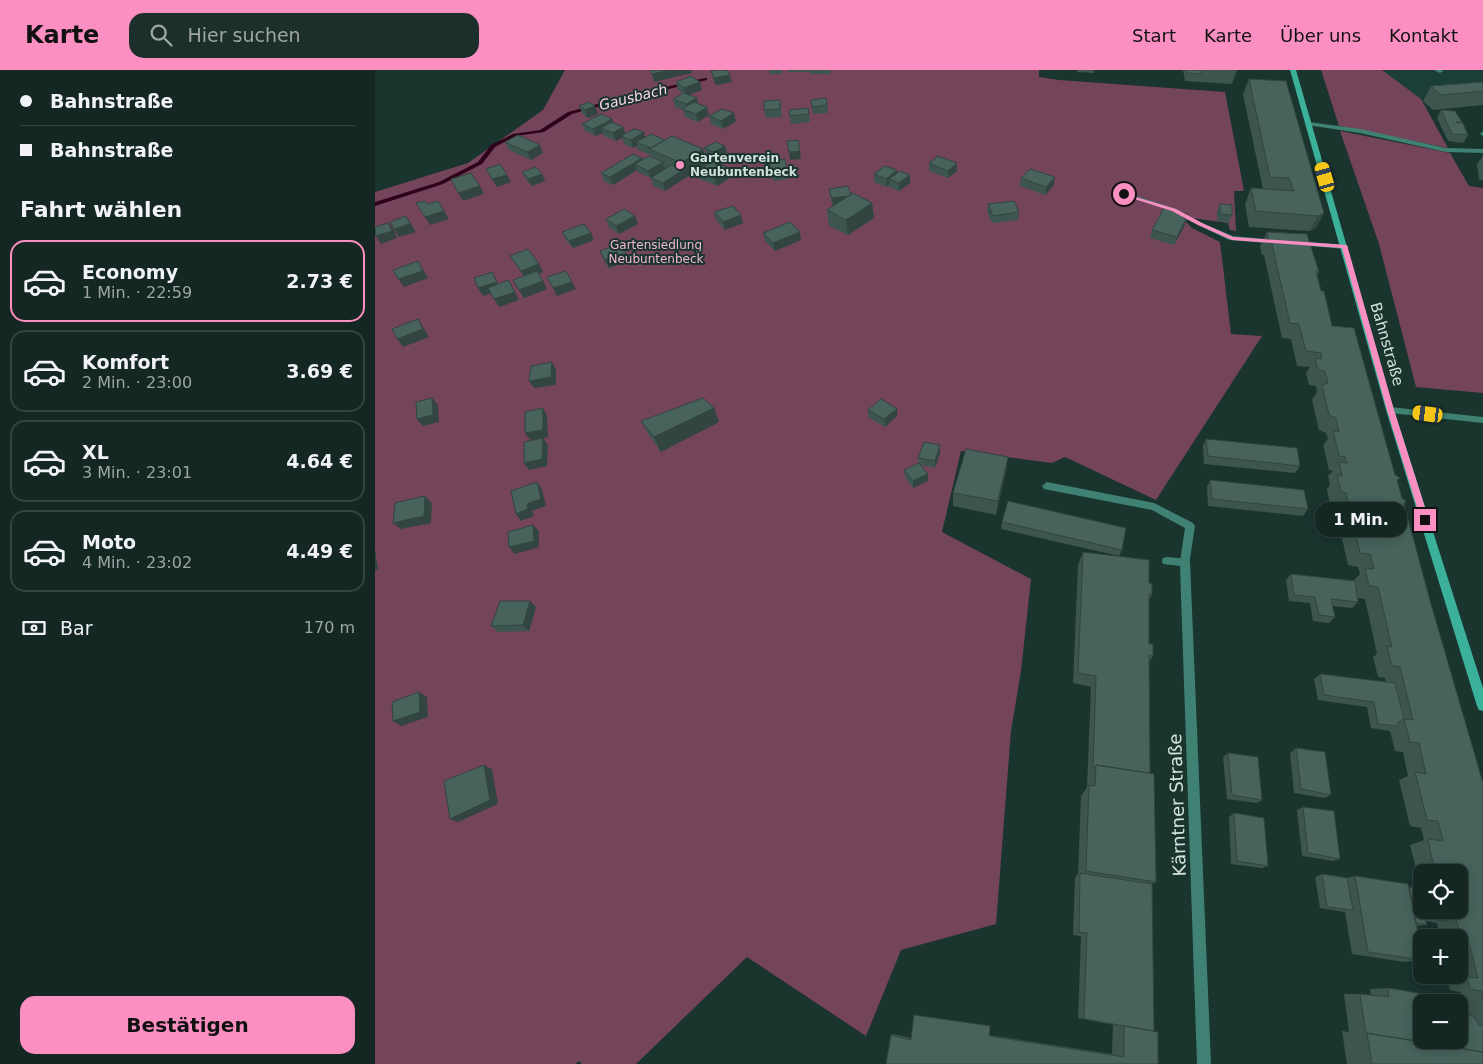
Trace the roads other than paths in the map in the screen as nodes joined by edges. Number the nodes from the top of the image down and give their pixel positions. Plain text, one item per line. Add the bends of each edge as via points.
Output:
1 (1293, 70) edge
2 (1309, 124) junction
3 (1483, 151) edge
4 (1124, 194) dead end
5 (1345, 247) junction
6 (1390, 410) junction
7 (1483, 420) edge
8 (1047, 486) dead end
9 (1167, 561) dead end
10 (1185, 562) junction
11 (1483, 706) edge
12 (1204, 1064) edge

1 - 2 main road, Bahnstraße
2 - 3 street via 1360,131 1446,150
2 - 5 main road, Bahnstraße
4 - 5 street via 1174,210 1232,238
5 - 6 main road, Bahnstraße
6 - 7 street
6 - 11 main road, Bahnstraße
8 - 10 street, Kärntner Straße via 1154,507 1190,526
9 - 10 street
10 - 12 street, Kärntner Straße

